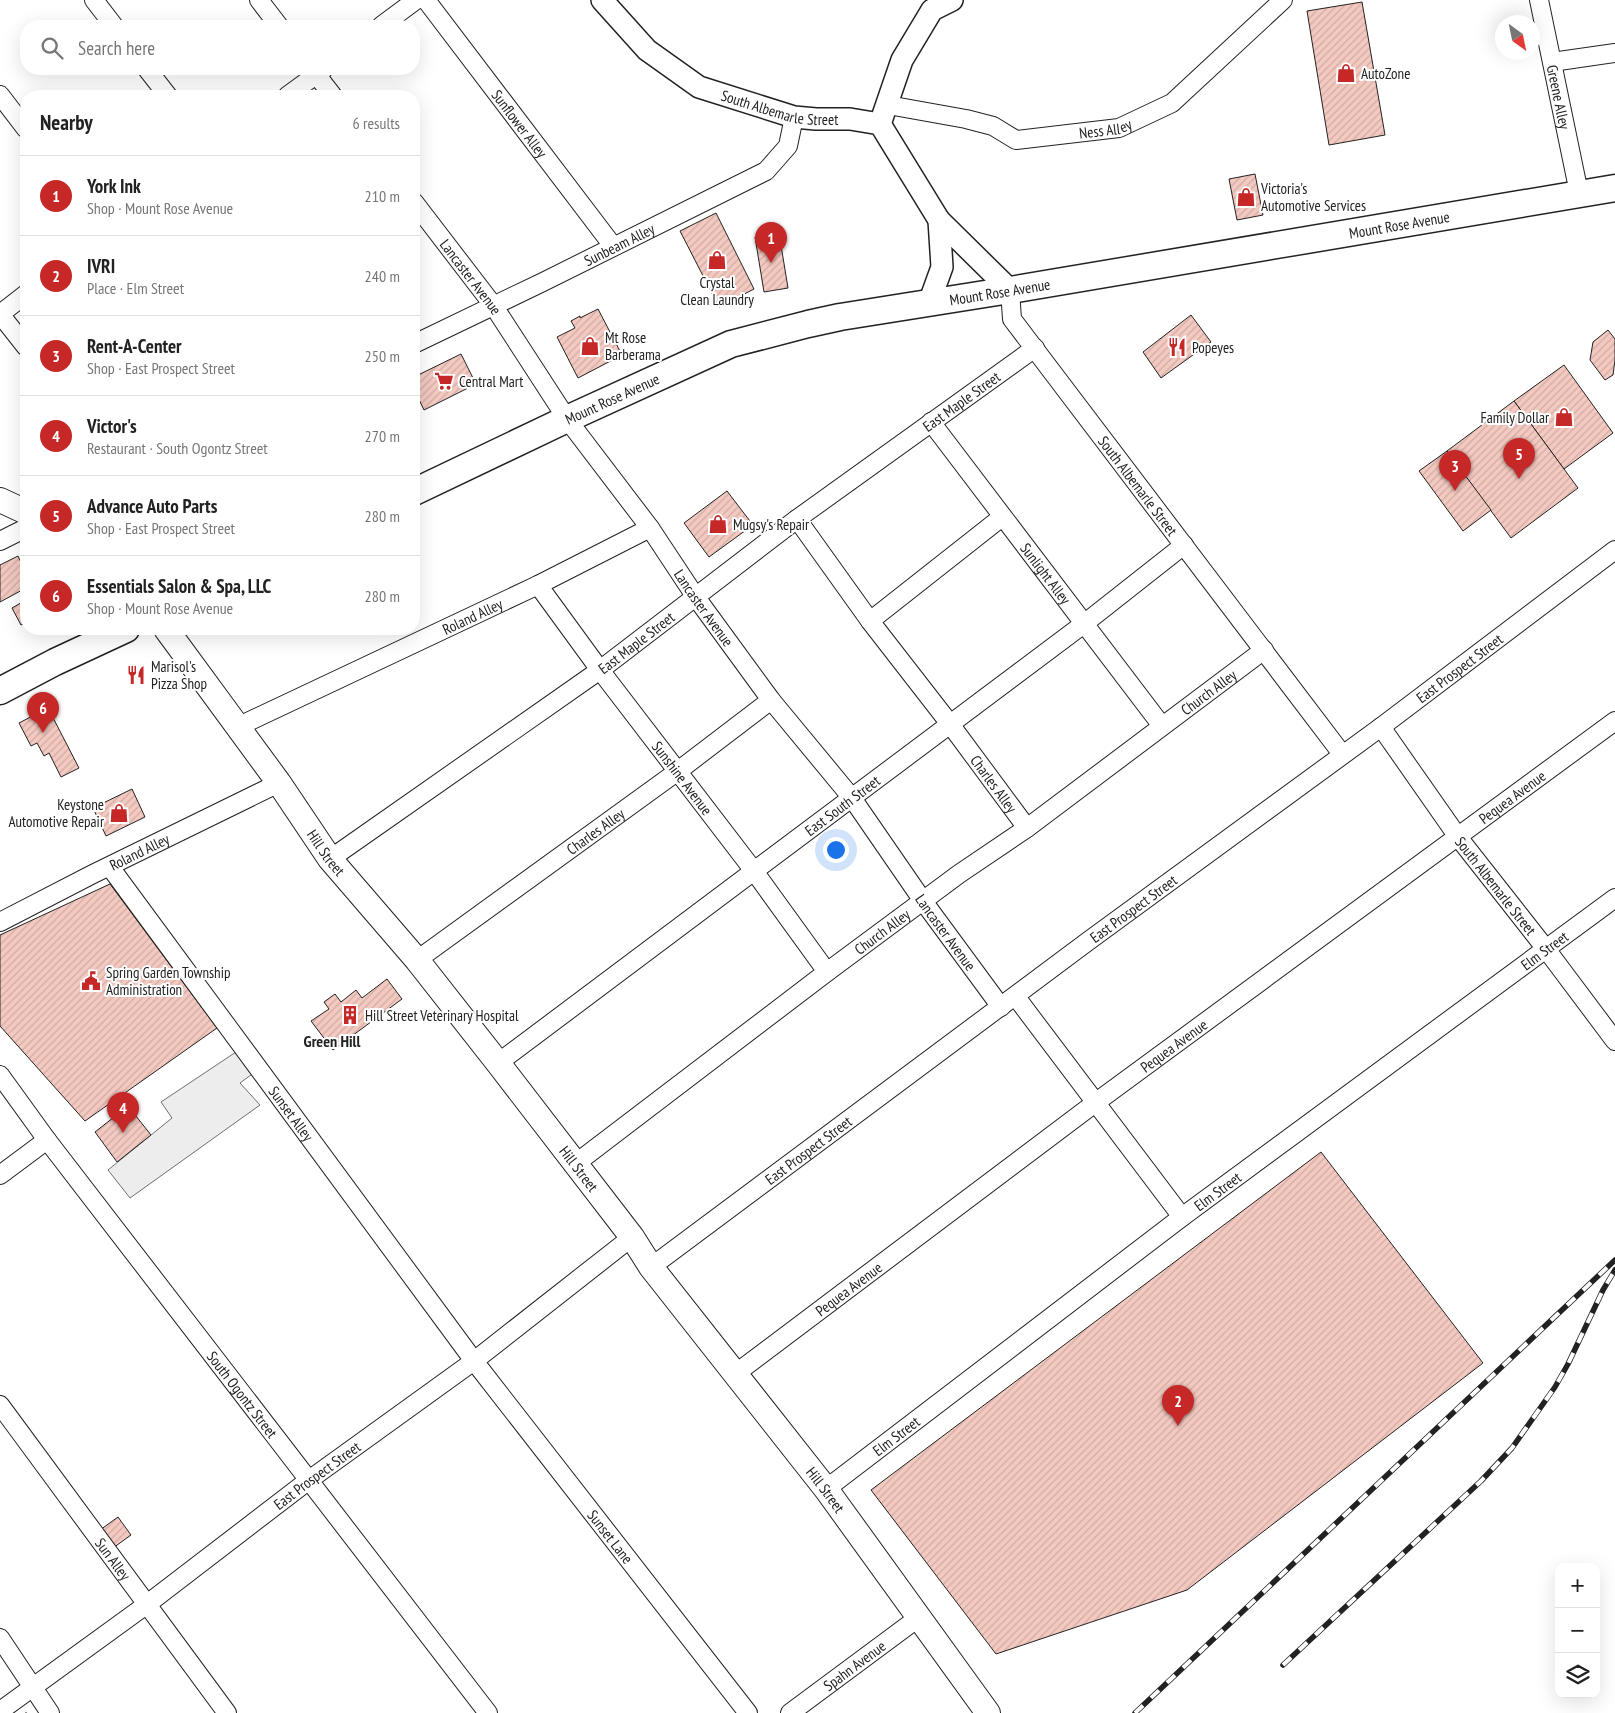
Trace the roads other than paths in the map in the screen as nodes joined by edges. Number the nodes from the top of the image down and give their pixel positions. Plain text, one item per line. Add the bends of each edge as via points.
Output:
1 (94, 0) edge
2 (258, 0) edge
3 (416, 0) edge
4 (426, 0) edge
5 (602, 0) edge
6 (952, 0) edge
7 (1283, 0) edge
8 (1539, 0) edge
9 (109, 20) edge
10 (274, 20) edge
11 (389, 20) edge
12 (1615, 53) edge
13 (1552, 62) junction
14 (152, 75) edge
15 (312, 75) edge
16 (320, 75) edge
17 (163, 90) edge
18 (294, 90) edge
19 (329, 90) edge
20 (0, 95) edge
21 (884, 114) junction
22 (794, 117) junction
23 (20, 121) edge
24 (1615, 188) edge
25 (1580, 193) junction
26 (420, 210) edge
27 (939, 220) junction
28 (613, 246) junction
29 (1010, 290) junction
30 (20, 299) edge
31 (929, 303) junction
32 (493, 305) junction
33 (0, 314) edge
34 (20, 339) edge
35 (420, 341) edge
36 (1035, 348) junction
37 (567, 419) junction
38 (931, 422) junction
39 (420, 489) edge
40 (0, 500) edge
41 (20, 509) edge
42 (1002, 517) junction
43 (797, 519) junction
44 (650, 528) junction
45 (20, 531) edge
46 (0, 541) edge
47 (1184, 546) junction
48 (1615, 550) edge
49 (538, 585) junction
50 (695, 596) junction
51 (870, 621) junction
52 (1085, 624) junction
53 (113, 635) edge
54 (170, 635) edge
55 (1264, 650) junction
56 (600, 670) junction
57 (0, 691) edge
58 (772, 700) junction
59 (1615, 721) edge
60 (950, 724) junction
61 (1162, 726) junction
62 (237, 727) junction
63 (1380, 727) junction
64 (1342, 754) junction
65 (678, 771) junction
66 (279, 783) junction
67 (852, 798) junction
68 (1027, 828) junction
69 (1458, 837) junction
70 (330, 859) junction
71 (110, 867) junction
72 (754, 871) junction
73 (1615, 898) edge
74 (923, 901) junction
75 (0, 922) edge
76 (1546, 948) junction
77 (417, 960) junction
78 (827, 972) junction
79 (1016, 997) junction
80 (1001, 1008) junction
81 (1615, 1042) edge
82 (498, 1063) junction
83 (0, 1075) edge
84 (1095, 1103) junction
85 (47, 1140) junction
86 (575, 1164) junction
87 (0, 1175) edge
88 (1182, 1217) junction
89 (632, 1237) junction
90 (651, 1267) junction
91 (474, 1361) junction
92 (734, 1374) junction
93 (0, 1406) edge
94 (309, 1480) junction
95 (826, 1489) junction
96 (146, 1605) junction
97 (918, 1618) junction
98 (0, 1638) edge
99 (33, 1686) junction
100 (0, 1711) edge
101 (50, 1713) edge
102 (226, 1713) edge
103 (488, 1713) edge
104 (748, 1713) edge
105 (790, 1713) edge
106 (988, 1713) edge

1 - 9 street
2 - 10 street
3 - 11 street
4 - 28 street, Sunflower Alley
5 - 22 street, South Albemarle Street via 647,50 699,87
6 - 21 street via 932,10 902,60
7 - 21 street, Ness Alley via 1172,103 1119,128 1016,140 994,126 966,119
8 - 13 street, Greene Alley
12 - 13 street
13 - 25 street, Greene Alley
14 - 17 street
15 - 18 street
16 - 19 street
20 - 23 street
21 - 22 street, South Albemarle Street via 850,119
21 - 27 street
22 - 28 street, Sunbeam Alley via 788,146 766,171
24 - 25 main road, Mount Rose Avenue
25 - 29 main road, Mount Rose Avenue
26 - 32 street, Lancaster Avenue
27 - 29 street
27 - 31 street via 942,267
28 - 32 street, Sunbeam Alley
29 - 31 main road, Mount Rose Avenue
29 - 36 street, South Albemarle Street via 1012,319
30 - 33 street
31 - 37 main road, Mount Rose Avenue via 840,317 732,344
32 - 35 street, Sunbeam Alley
32 - 37 street, Lancaster Avenue
33 - 34 street
36 - 38 street, East Maple Street
36 - 47 street, South Albemarle Street
37 - 39 main road, Mount Rose Avenue
37 - 44 street, Lancaster Avenue
38 - 42 street, Sunlight Alley
38 - 43 street, East Maple Street
40 - 41 main road
42 - 51 street
42 - 52 street, Sunlight Alley
43 - 50 street, East Maple Street
43 - 51 street, Charles Alley
44 - 49 street, Roland Alley
44 - 50 street, Lancaster Avenue
45 - 46 street
47 - 52 street, East South Street
47 - 55 street, South Albemarle Street
48 - 63 street, East Prospect Street
49 - 56 street, Sunshine Avenue
49 - 62 street, Roland Alley
50 - 56 street, East Maple Street
50 - 58 street, Lancaster Avenue
51 - 60 street, Charles Alley
52 - 60 street, East South Street
52 - 61 street, Sunlight Alley
53 - 57 main road
54 - 62 main road, Hill Street
55 - 61 street, Church Alley
55 - 64 street, South Albemarle Street
56 - 65 street, Sunshine Avenue
56 - 70 street, East Maple Street
58 - 65 street, Charles Alley
58 - 67 street, Lancaster Avenue
59 - 69 street, Pequea Avenue
60 - 67 street, East South Street
60 - 68 street, Charles Alley
61 - 68 street, Church Alley
62 - 66 main road, Hill Street
63 - 64 street, East Prospect Street
63 - 69 street, South Albemarle Street
64 - 79 street, East Prospect Street
65 - 72 street, Sunshine Avenue
65 - 77 street, Charles Alley
66 - 70 main road, Hill Street
66 - 71 street, Roland Alley
67 - 72 street, East South Street
67 - 74 street, Lancaster Avenue
68 - 74 street, Church Alley
69 - 76 street, South Albemarle Street
69 - 84 street, Pequea Avenue
70 - 77 main road, Hill Street
71 - 75 street, Roland Alley
71 - 91 street, Sunset Alley
72 - 78 street, Sunshine Avenue
72 - 82 street, East South Street
73 - 76 street, Elm Street
74 - 78 street, Church Alley
74 - 80 street, Lancaster Avenue
76 - 81 street, South Albemarle Street
76 - 88 street, Elm Street
77 - 82 main road, Hill Street
78 - 86 street, Church Alley
79 - 80 street, East Prospect Street
79 - 84 street
80 - 90 street, East Prospect Street
82 - 86 main road, Hill Street
83 - 85 street, South Ogontz Street
84 - 88 street
84 - 92 street, Pequea Avenue
85 - 87 street
85 - 94 street, South Ogontz Street
86 - 89 main road, Hill Street
88 - 95 street, Elm Street
89 - 90 main road, Hill Street
89 - 91 street, East Prospect Street
90 - 92 main road, Hill Street
91 - 94 street, East Prospect Street
91 - 104 street, Sunset Lane
92 - 95 main road, Hill Street
93 - 96 street, Sun Alley
94 - 96 street, East Prospect Street
94 - 103 street, South Ogontz Street
95 - 97 main road, Hill Street
96 - 99 street, East Prospect Street
96 - 102 street, Sun Alley
97 - 105 street, Spahn Avenue
97 - 106 main road, Hill Street
98 - 99 street
99 - 100 street, East Prospect Street
99 - 101 street

